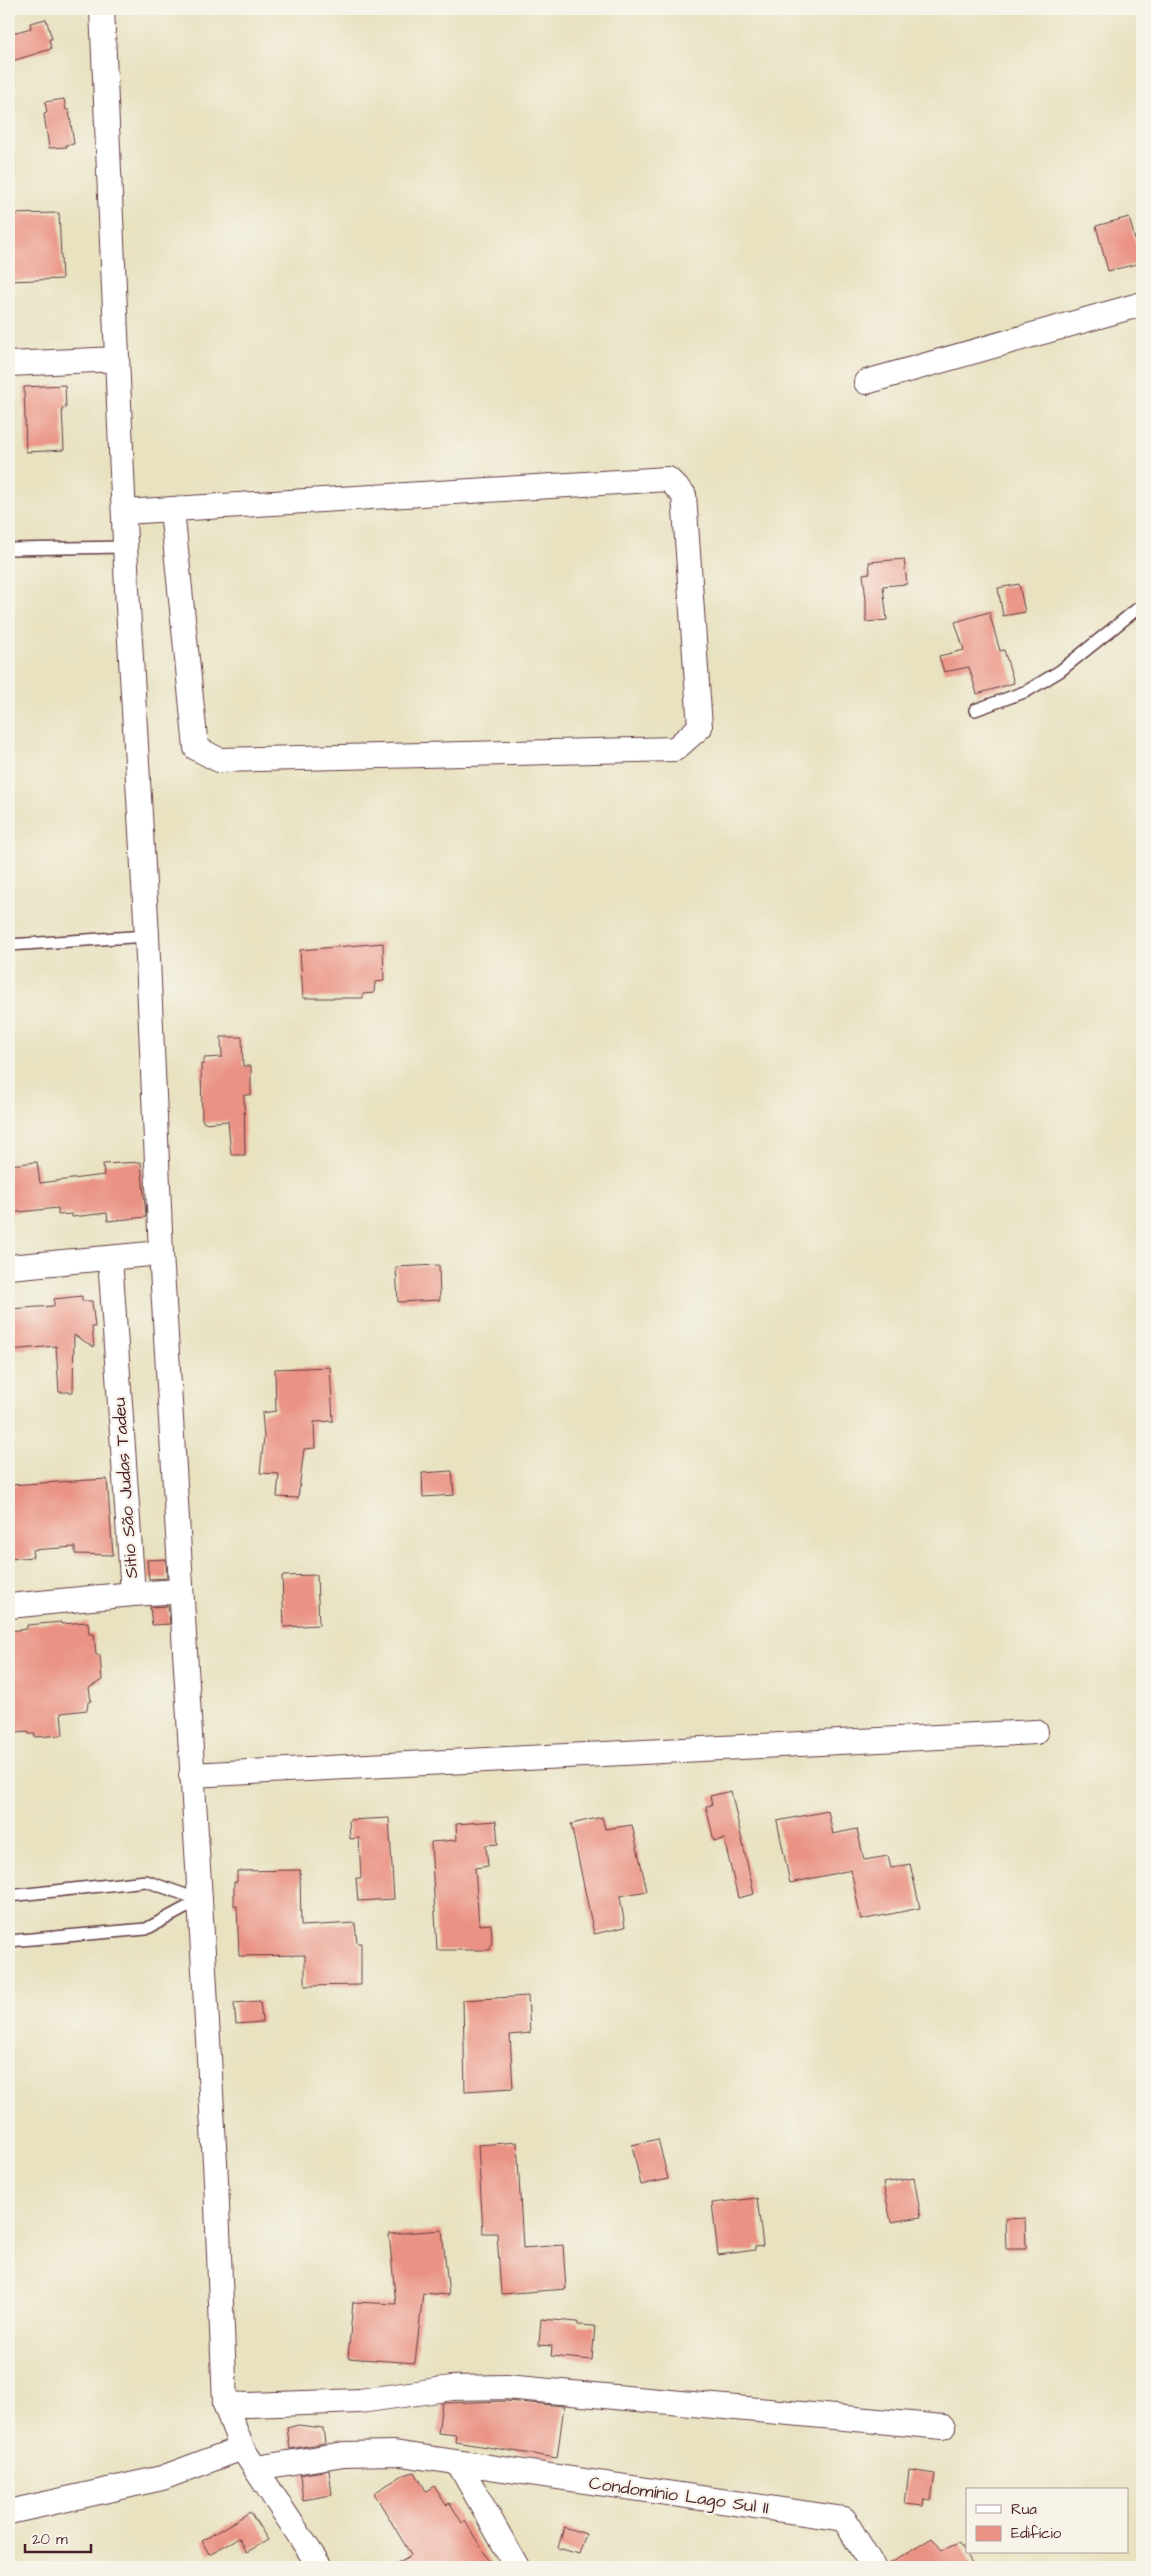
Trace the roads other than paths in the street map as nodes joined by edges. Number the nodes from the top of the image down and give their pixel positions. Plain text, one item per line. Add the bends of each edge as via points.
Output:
1 (102, 9) edge
2 (1142, 304) edge
3 (118, 359) junction
4 (9, 364) edge
5 (866, 382) dead end
6 (172, 510) junction
7 (124, 512) junction
8 (126, 546) junction
9 (9, 549) edge
10 (1142, 605) edge
11 (975, 710) dead end
12 (147, 936) junction
13 (9, 945) edge
14 (161, 1253) junction
15 (110, 1258) junction
16 (9, 1268) edge
17 (181, 1591) junction
18 (132, 1594) junction
19 (9, 1606) edge
20 (1036, 1732) dead end
21 (191, 1775) junction
22 (9, 1896) edge
23 (200, 1900) junction
24 (9, 1941) edge
25 (224, 2404) junction
26 (943, 2427) dead end
27 (242, 2448) junction
28 (459, 2464) junction
29 (256, 2468) junction
30 (9, 2512) edge
31 (320, 2567) edge
32 (518, 2567) edge
33 (874, 2567) edge

1 - 3 street
2 - 5 street
3 - 4 street
3 - 7 street
6 - 6 street via 668,479 684,496 700,727 675,749 219,760 196,748
6 - 7 street
7 - 8 street
8 - 9 lane
8 - 12 street
10 - 11 lane via 1060,671 1027,691
12 - 13 lane
12 - 14 street
14 - 15 street
14 - 17 street
15 - 16 street
15 - 18 street, Sítio São Judas Tadeu
17 - 18 street
17 - 21 street
18 - 19 street, Sítio São Judas Tadeu
20 - 21 street
21 - 23 street
22 - 23 lane via 146,1881
23 - 24 lane via 146,1929
23 - 25 street via 216,2180
25 - 26 street via 360,2401 452,2388 506,2387
25 - 27 street
27 - 29 street
27 - 30 street via 162,2478
28 - 29 street, Condomínio Lago Sul II via 368,2452
28 - 32 street
28 - 33 street, Condomínio Lago Sul II via 844,2519
29 - 31 street

